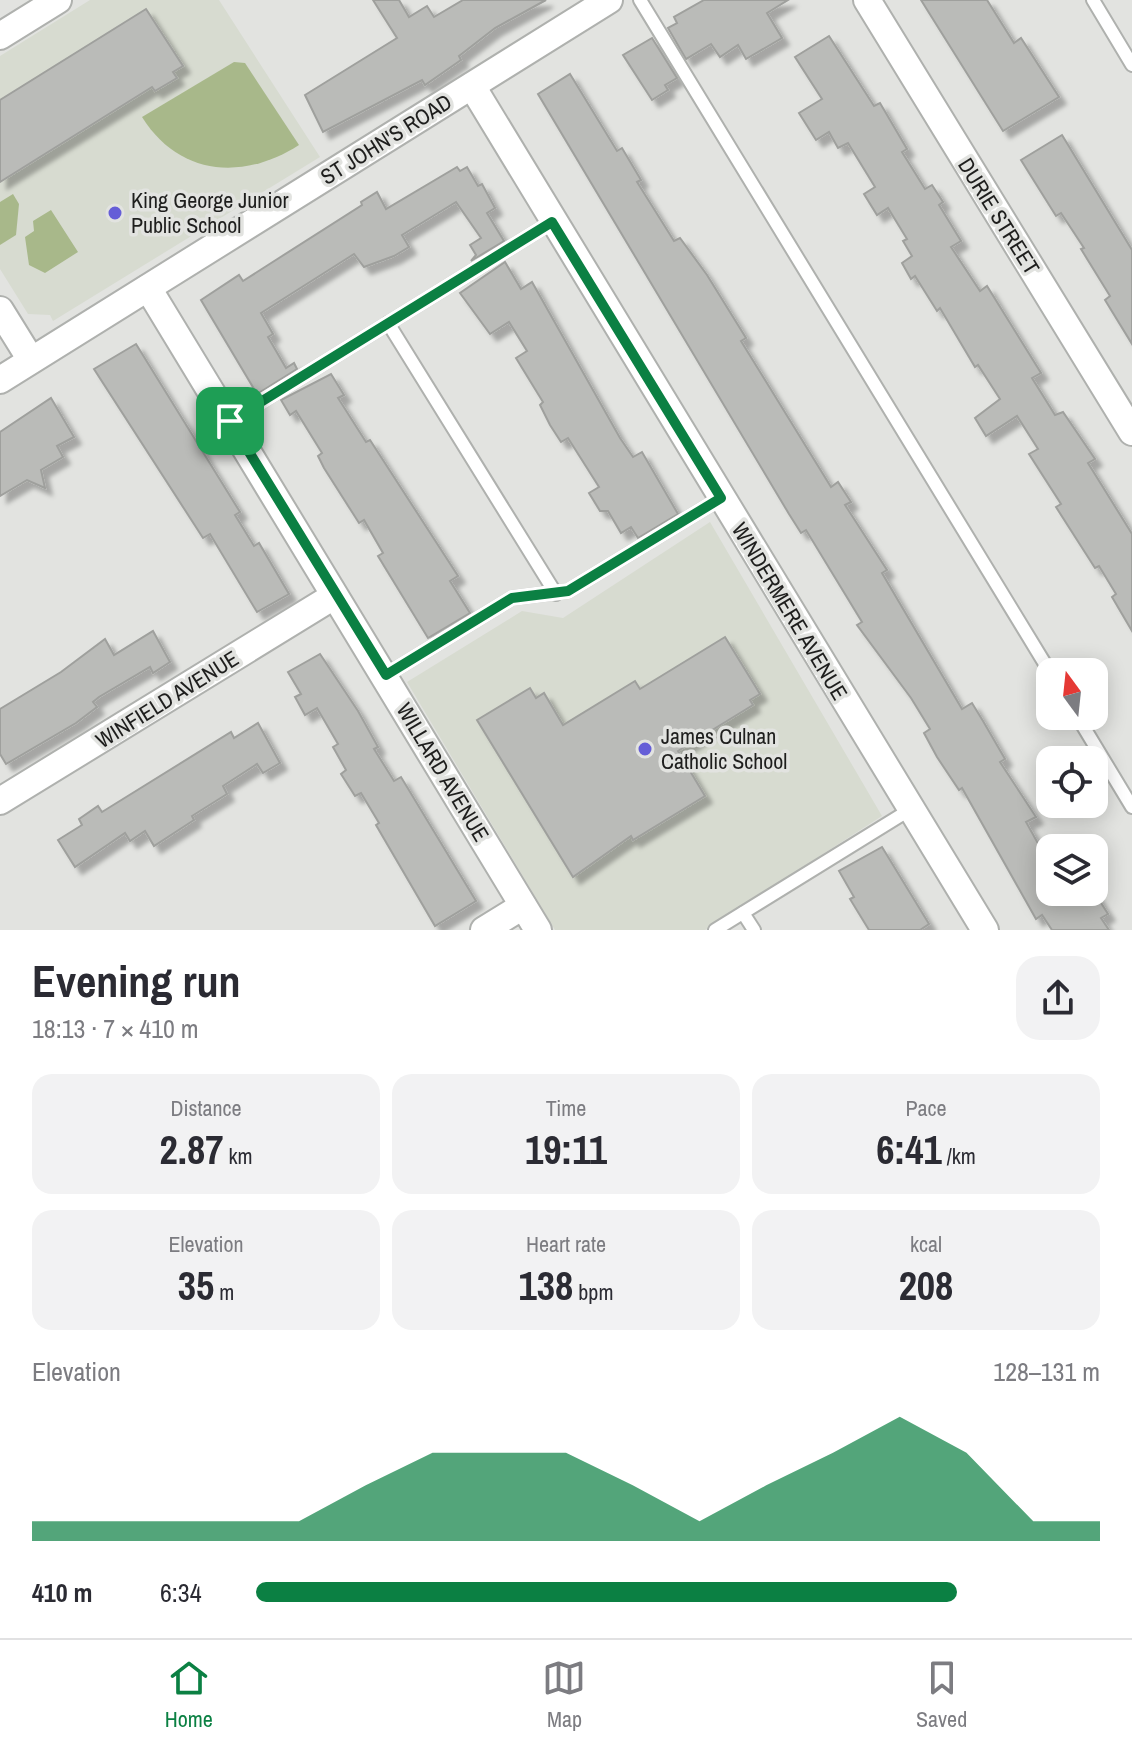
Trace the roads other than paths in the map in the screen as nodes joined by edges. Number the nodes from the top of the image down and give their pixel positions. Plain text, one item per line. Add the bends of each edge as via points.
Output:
1 (58, 0) edge
2 (609, 0) edge
3 (640, 0) edge
4 (867, 0) edge
5 (1093, 0) edge
6 (0, 36) edge
7 (1132, 65) edge
8 (472, 86) junction
9 (552, 222) junction
10 (148, 288) junction
11 (0, 310) edge
12 (388, 323) junction
13 (31, 360) junction
14 (0, 380) edge
15 (230, 421) junction
16 (1132, 432) edge
17 (721, 498) junction
18 (556, 594) junction
19 (334, 596) junction
20 (1041, 658) edge
21 (386, 675) junction
22 (1085, 730) edge
23 (0, 801) edge
24 (1132, 807) edge
25 (911, 809) junction
26 (523, 906) junction
27 (743, 913) junction
28 (484, 930) edge
29 (538, 930) edge
30 (715, 930) edge
31 (754, 930) edge
32 (985, 930) edge

1 - 6 street
2 - 8 street, ST JOHN'S ROAD
3 - 20 lane
4 - 16 street, DURIE STREET
5 - 7 lane
8 - 9 street, WINDERMERE AVENUE
8 - 10 street, ST JOHN'S ROAD
9 - 12 lane
9 - 17 street, WINDERMERE AVENUE
10 - 13 street, ST JOHN'S ROAD
10 - 15 street, WILLARD AVENUE
11 - 13 street
12 - 15 lane
12 - 18 lane
13 - 14 street, ST JOHN'S ROAD
15 - 19 street, WILLARD AVENUE
17 - 18 lane
17 - 25 street, WINDERMERE AVENUE
18 - 21 lane via 512,598
19 - 21 street, WILLARD AVENUE
19 - 23 street, WINFIELD AVENUE
21 - 26 street, WILLARD AVENUE
22 - 24 lane
25 - 27 lane
25 - 32 street, WINDERMERE AVENUE
26 - 28 street
26 - 29 street, WILLARD AVENUE
27 - 30 lane
27 - 31 lane

